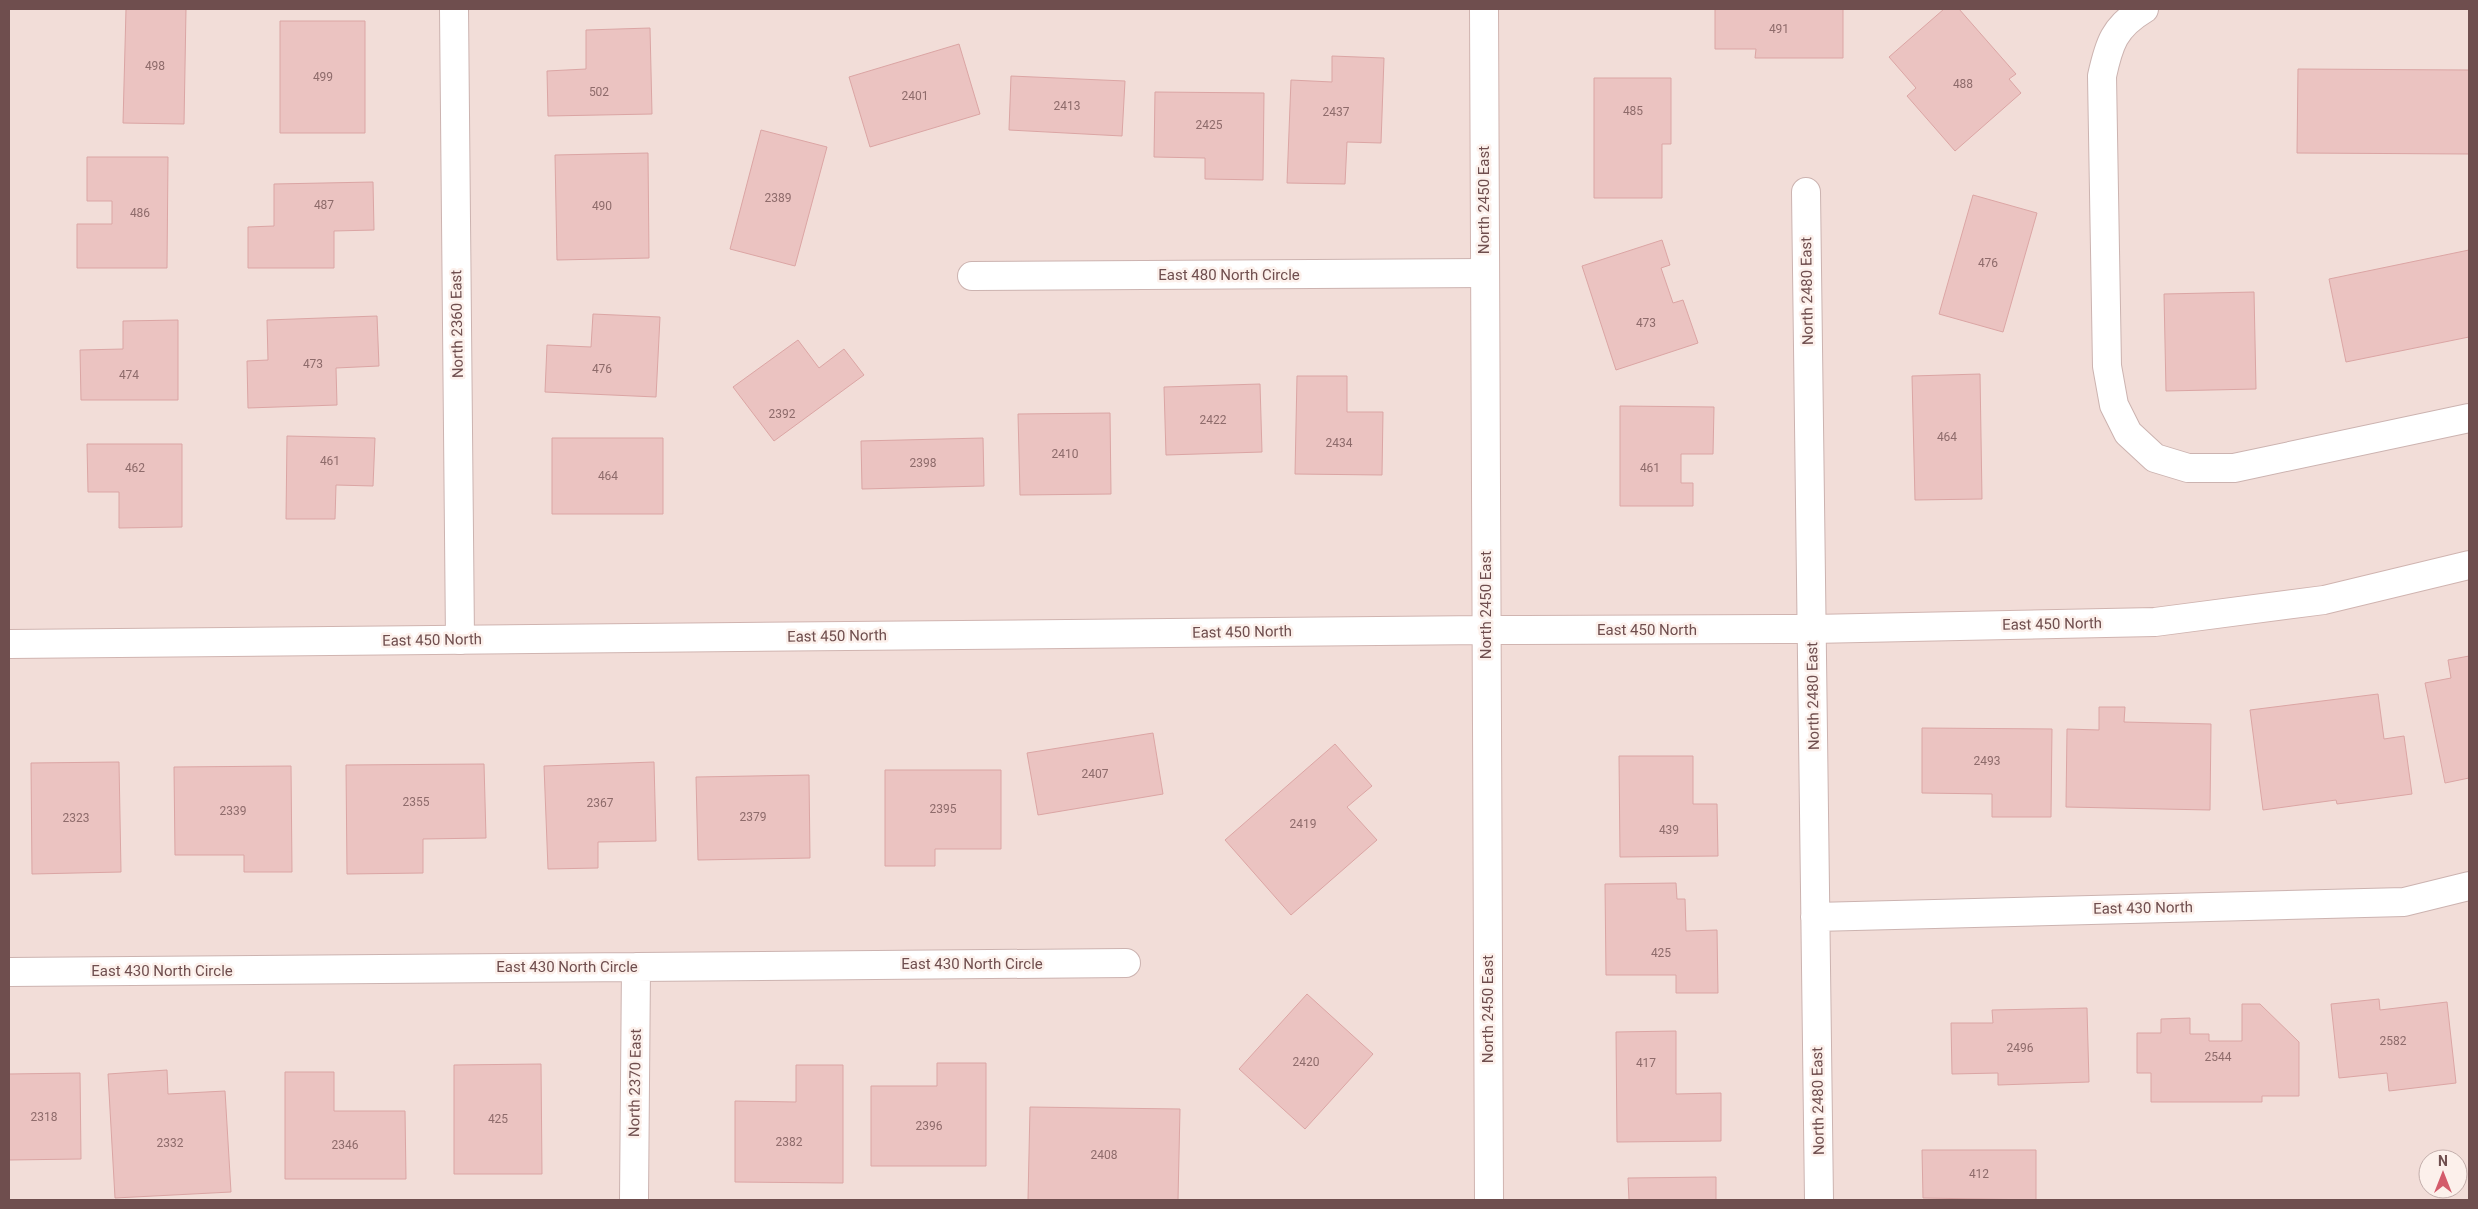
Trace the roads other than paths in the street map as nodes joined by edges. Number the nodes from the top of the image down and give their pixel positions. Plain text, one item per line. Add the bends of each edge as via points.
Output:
1 (454, 9) edge
2 (1484, 9) edge
3 (2144, 9) edge
4 (1806, 192) dead end
5 (1485, 274) junction
6 (972, 276) dead end
7 (2469, 418) edge
8 (2469, 565) edge
9 (1486, 630) junction
10 (1812, 630) junction
11 (460, 640) junction
12 (9, 644) edge
13 (2469, 886) edge
14 (1815, 917) junction
15 (1126, 963) dead end
16 (636, 966) junction
17 (9, 972) edge
18 (634, 1200) edge
19 (1489, 1200) edge
20 (1819, 1200) edge

1 - 11 street, North 2360 East
2 - 5 street, North 2450 East
3 - 7 street via 2127,20 2109,44 2102,76 2108,366 2114,405 2128,433 2155,458 2188,468 2234,468
4 - 10 street, North 2480 East
5 - 6 street, East 480 North Circle
5 - 9 street, North 2450 East
8 - 10 street, East 450 North via 2324,600 2155,622
9 - 10 street, East 450 North
9 - 11 street, East 450 North
9 - 19 street, North 2450 East
10 - 14 street, North 2480 East
11 - 12 street, East 450 North
13 - 14 street, East 430 North via 2404,902
14 - 20 street, North 2480 East
15 - 16 street, East 430 North Circle
16 - 17 street, East 430 North Circle
16 - 18 street, North 2370 East

